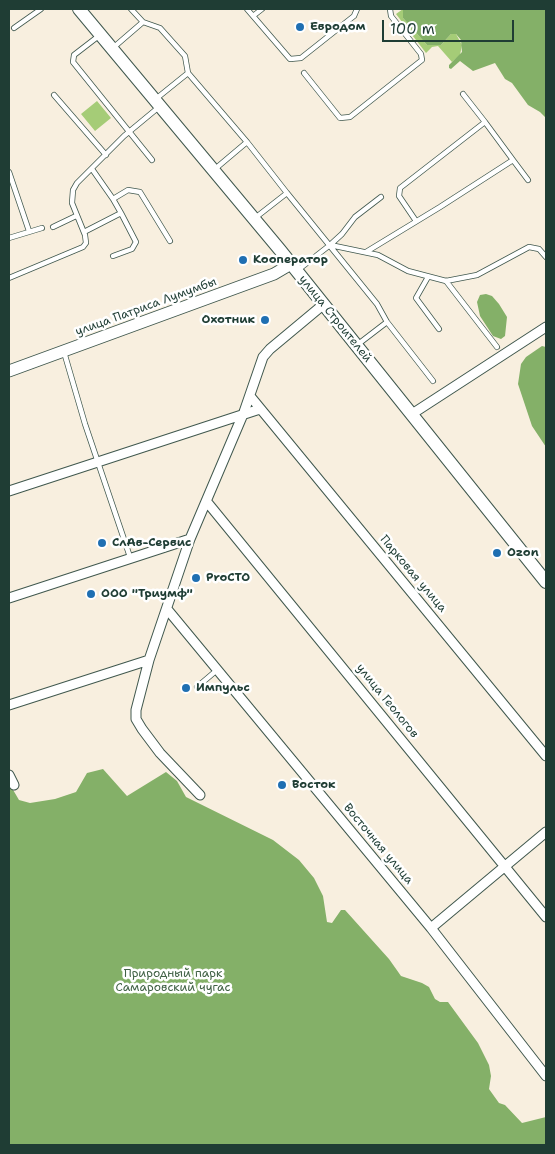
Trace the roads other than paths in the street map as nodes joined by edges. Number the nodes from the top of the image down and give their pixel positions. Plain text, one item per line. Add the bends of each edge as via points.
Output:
1 (41, 9) edge
2 (131, 9) edge
3 (247, 9) edge
4 (262, 9) edge
5 (357, 9) edge
6 (390, 9) edge
7 (81, 10) edge
8 (253, 16) junction
9 (143, 22) junction
10 (14, 28) dead end
11 (101, 34) junction
12 (112, 48) junction
13 (188, 73) junction
14 (304, 73) dead end
15 (463, 94) dead end
16 (54, 95) dead end
17 (157, 103) junction
18 (485, 122) junction
19 (129, 132) junction
20 (247, 142) junction
21 (106, 155) junction
22 (152, 160) dead end
23 (513, 160) junction
24 (92, 169) junction
25 (214, 170) junction
26 (9, 172) edge
27 (528, 180) dead end
28 (287, 193) junction
29 (381, 197) dead end
30 (113, 199) junction
31 (121, 213) junction
32 (76, 216) junction
33 (254, 219) junction
34 (416, 221) junction
35 (52, 227) dead end
36 (42, 228) dead end
37 (30, 232) junction
38 (84, 232) junction
39 (9, 238) edge
40 (170, 240) dead end
41 (330, 245) junction
42 (366, 252) junction
43 (113, 256) dead end
44 (546, 257) edge
45 (294, 267) junction
46 (428, 277) junction
47 (9, 278) edge
48 (446, 281) junction
49 (324, 304) junction
50 (387, 322) junction
51 (546, 328) edge
52 (439, 329) dead end
53 (357, 345) junction
54 (497, 347) dead end
55 (64, 352) junction
56 (9, 371) edge
57 (433, 381) dead end
58 (250, 396) junction
59 (260, 409) junction
60 (244, 412) junction
61 (412, 414) junction
62 (98, 461) junction
63 (9, 492) edge
64 (207, 502) junction
65 (190, 539) junction
66 (130, 557) junction
67 (546, 582) edge
68 (9, 598) edge
69 (167, 609) junction
70 (149, 660) junction
71 (217, 670) junction
72 (197, 686) dead end
73 (9, 705) edge
74 (546, 756) edge
75 (9, 775) edge
76 (14, 785) dead end
77 (200, 795) dead end
78 (546, 832) edge
79 (506, 867) junction
80 (546, 917) edge
81 (431, 928) junction
82 (546, 1076) edge

1 - 10 lane
2 - 9 lane
3 - 8 lane
4 - 8 lane
5 - 8 lane via 354,16 296,59 290,60
6 - 14 lane via 391,16 421,54 422,60 350,117 340,118
7 - 11 main road, улица Строителей
9 - 12 lane
9 - 13 lane via 160,28 185,56
11 - 12 main road, улица Строителей
11 - 19 lane via 74,55 73,62
12 - 17 main road, улица Строителей
13 - 17 lane
13 - 20 lane
15 - 18 lane
16 - 21 lane
17 - 19 lane
17 - 25 main road, улица Строителей
18 - 23 lane
18 - 34 lane via 400,188 399,196
19 - 21 lane
19 - 22 lane
20 - 25 lane
20 - 28 lane
21 - 24 lane
23 - 27 lane
23 - 34 lane
24 - 30 lane
24 - 32 lane via 73,190
25 - 33 main road, улица Строителей
26 - 37 lane
28 - 33 lane
28 - 41 lane
29 - 41 lane via 355,217
30 - 31 lane
30 - 40 lane via 128,190 140,192
31 - 38 lane
31 - 43 lane via 136,242 132,249
32 - 35 lane
32 - 38 lane
33 - 45 main road, улица Строителей
34 - 42 lane
36 - 37 lane
37 - 39 lane
38 - 47 lane via 86,243 77,251
41 - 42 lane
41 - 45 lane
41 - 50 lane via 377,304
42 - 46 lane
44 - 48 lane via 538,249 529,248 477,275
45 - 49 main road, улица Строителей
45 - 55 street, улица Патриса Лумумбы
46 - 48 lane
46 - 52 lane via 416,298
48 - 54 lane
49 - 53 main road, улица Строителей
49 - 58 street via 266,352
50 - 53 lane
50 - 57 lane
51 - 61 street
53 - 61 main road, улица Строителей
55 - 56 street, улица Патриса Лумумбы
55 - 62 lane
58 - 59 street, Парковая улица
58 - 60 street
59 - 60 street
59 - 74 street, Парковая улица
60 - 62 street
60 - 64 street
61 - 67 main road, улица Строителей
62 - 63 street
62 - 66 lane
64 - 65 street
64 - 79 street, улица Геологов
65 - 66 street
65 - 69 street
66 - 68 street
69 - 70 street
69 - 71 street, Восточная улица
70 - 73 street
70 - 77 street via 136,719 160,753
71 - 72 lane
71 - 81 street, Восточная улица
75 - 76 street
78 - 79 street
79 - 80 street, улица Геологов
79 - 81 street
81 - 82 street, Восточная улица

